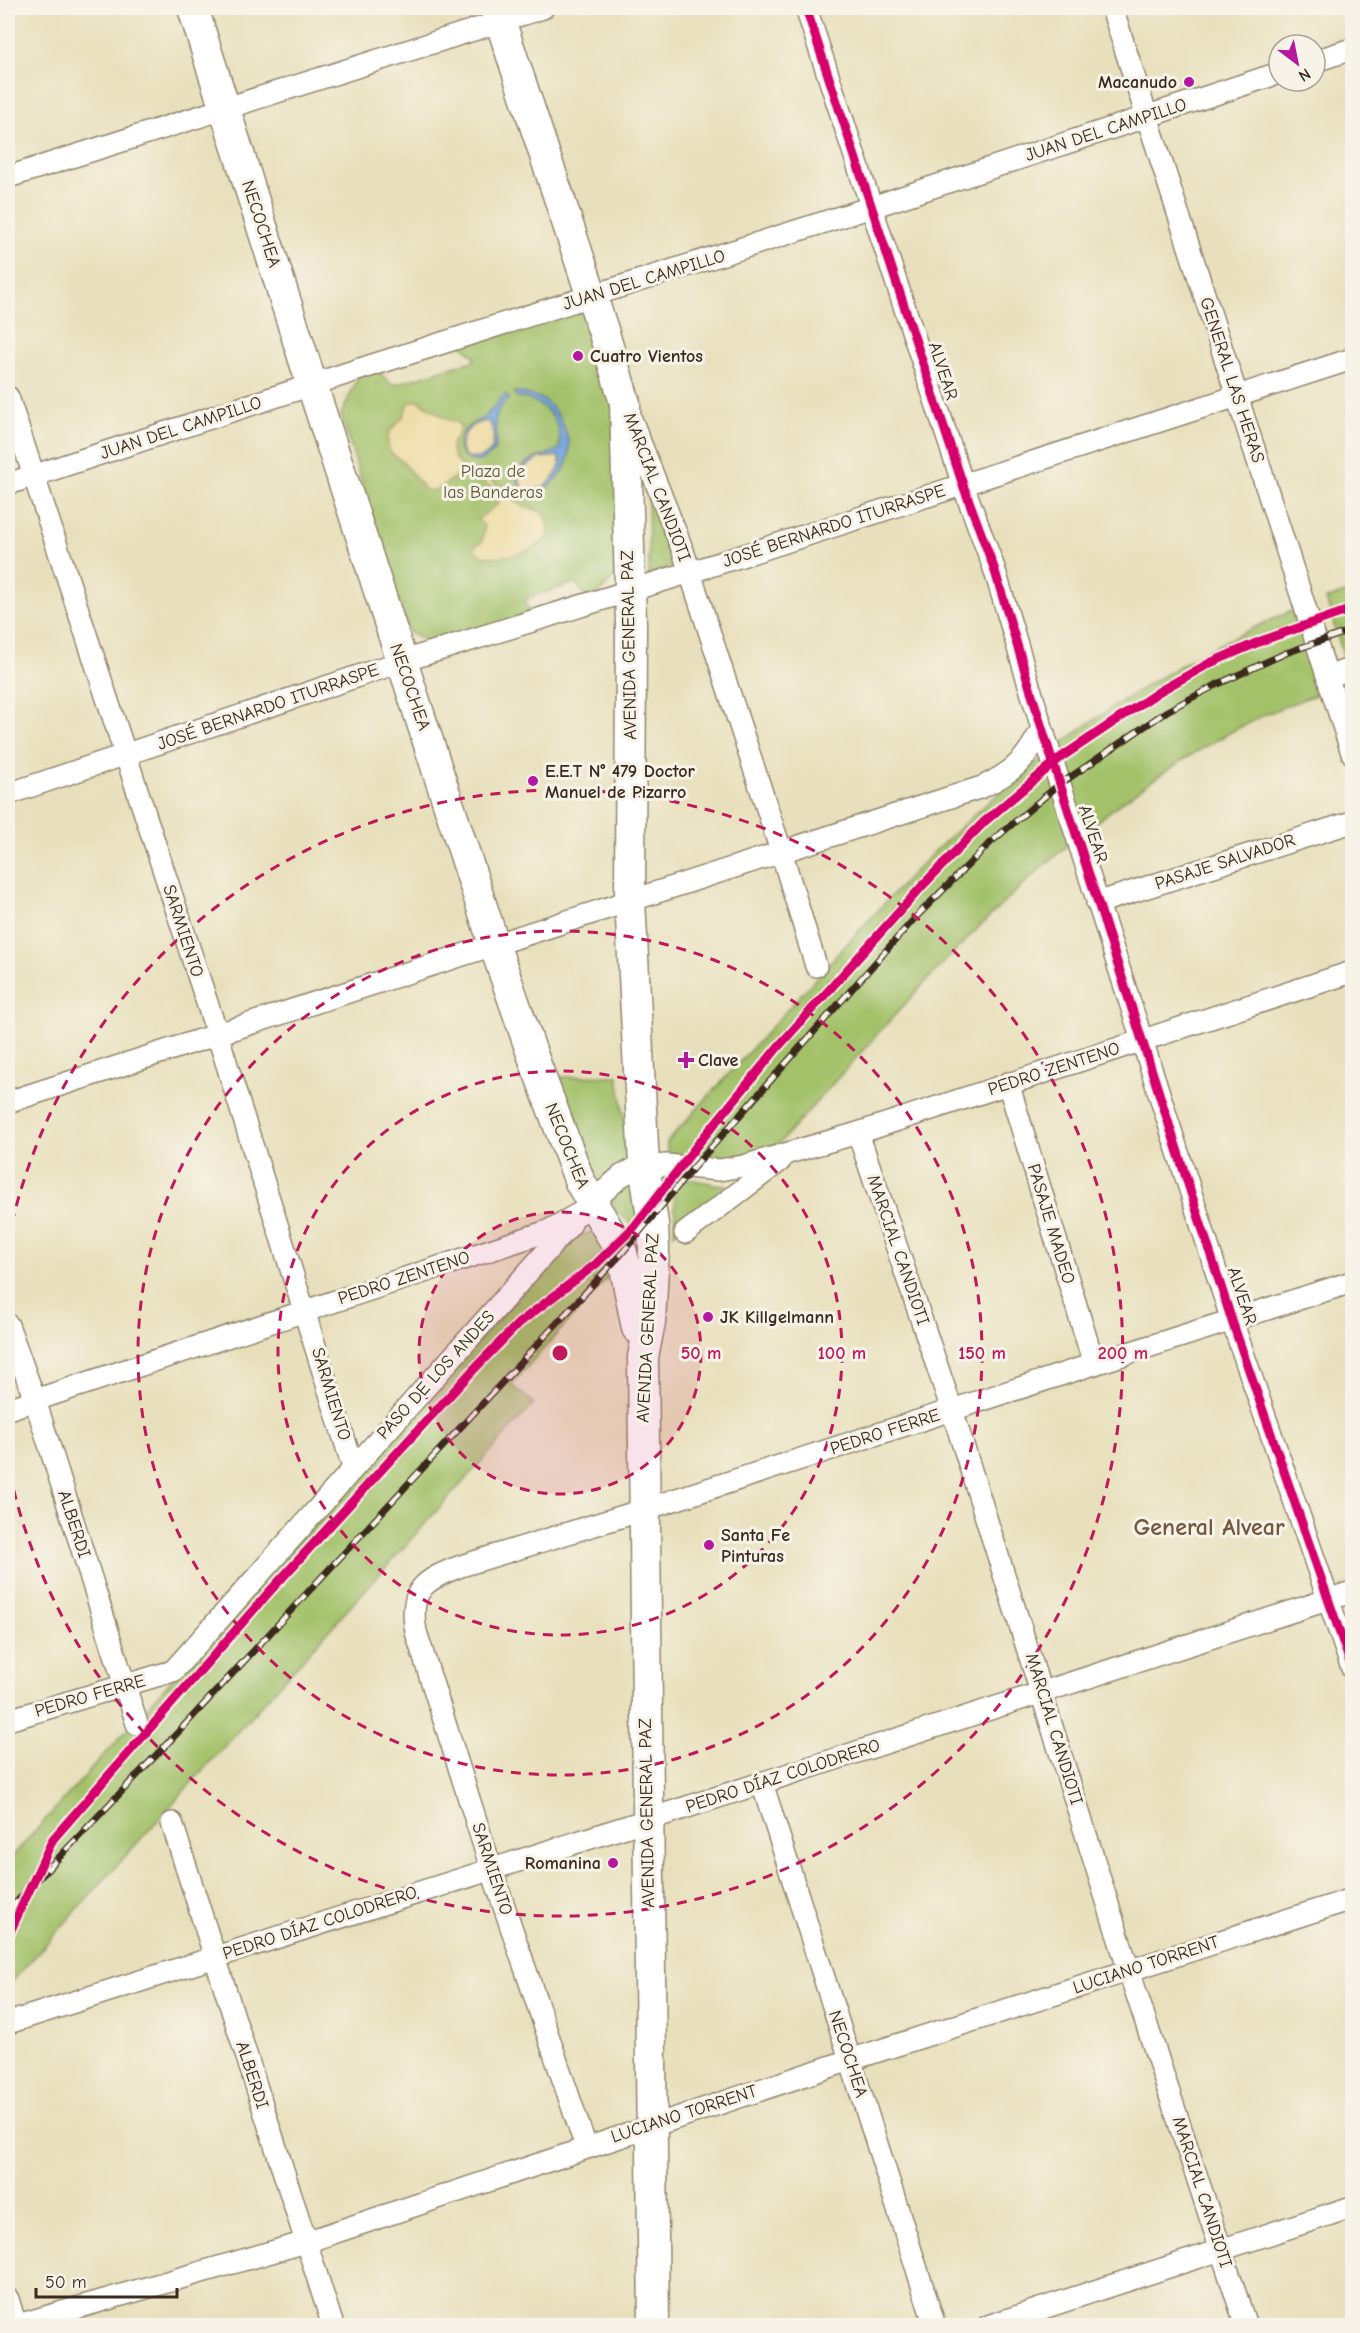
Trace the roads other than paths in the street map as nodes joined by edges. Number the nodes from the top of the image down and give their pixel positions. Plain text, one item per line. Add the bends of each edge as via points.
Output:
1 (193, 8) edge
2 (543, 8) edge
3 (806, 8) edge
4 (1112, 8) edge
5 (498, 14) edge
6 (1353, 49) edge
7 (1327, 58) edge
8 (1267, 77) edge
9 (224, 108) junction
10 (1147, 116) junction
11 (8, 177) edge
12 (872, 207) junction
13 (591, 297) junction
14 (1353, 359) edge
15 (312, 385) junction
16 (1237, 396) junction
17 (8, 397) edge
18 (625, 403) junction
19 (33, 476) junction
20 (8, 484) edge
21 (963, 485) junction
22 (690, 573) junction
23 (629, 592) junction
24 (403, 661) junction
25 (1353, 668) edge
26 (1328, 676) junction
27 (1042, 728) junction
28 (1353, 753) edge
29 (125, 755) junction
30 (8, 794) edge
31 (1353, 822) edge
32 (781, 851) junction
33 (630, 900) junction
34 (1097, 903) junction
35 (494, 944) junction
36 (816, 966) dead end
37 (1353, 972) edge
38 (217, 1033) junction
39 (1143, 1041) junction
40 (1008, 1083) junction
41 (8, 1102) edge
42 (858, 1133) junction
43 (790, 1153) junction
44 (644, 1166) junction
45 (586, 1209) junction
46 (685, 1233) dead end
47 (1353, 1282) edge
48 (305, 1309) junction
49 (1232, 1321) junction
50 (8, 1325) edge
51 (643, 1358) junction
52 (1094, 1364) junction
53 (35, 1400) junction
54 (8, 1409) edge
55 (952, 1410) junction
56 (353, 1467) junction
57 (643, 1510) junction
58 (421, 1589) joint
59 (1353, 1592) edge
60 (1330, 1599) junction
61 (1353, 1668) edge
62 (173, 1671) joint
63 (125, 1686) junction
64 (1043, 1692) junction
65 (8, 1720) edge
66 (136, 1724) dead end
67 (762, 1783) junction
68 (647, 1820) junction
69 (172, 1823) dead end
70 (491, 1868) junction
71 (1353, 1899) edge
72 (213, 1957) junction
73 (1129, 1971) junction
74 (8, 2022) edge
75 (850, 2060) junction
76 (650, 2126) junction
77 (586, 2146) junction
78 (1353, 2207) edge
79 (306, 2242) junction
80 (1221, 2250) junction
81 (8, 2299) edge
82 (15, 2325) edge
83 (333, 2325) edge
84 (654, 2325) edge
85 (935, 2325) edge
86 (988, 2325) edge
87 (1246, 2325) edge

1 - 9 main road, NECOCHEA
2 - 5 street
3 - 12 street, ALVEAR
4 - 10 street, GENERAL LAS HERAS
5 - 9 street
5 - 13 main road, MARCIAL CANDIOTI
6 - 7 street
8 - 10 street, JUAN DEL CAMPILLO
9 - 11 street
9 - 15 main road, NECOCHEA
10 - 12 street, JUAN DEL CAMPILLO
10 - 16 street, GENERAL LAS HERAS
12 - 13 street, JUAN DEL CAMPILLO
12 - 21 street, ALVEAR
13 - 15 street, JUAN DEL CAMPILLO
13 - 18 main road, MARCIAL CANDIOTI
14 - 16 street, JOSÉ BERNARDO ITURRASPE
15 - 19 street, JUAN DEL CAMPILLO
15 - 24 main road, NECOCHEA
16 - 21 street, JOSÉ BERNARDO ITURRASPE
16 - 26 street, GENERAL LAS HERAS
17 - 19 street, SARMIENTO
18 - 22 street, MARCIAL CANDIOTI
18 - 23 main road, AVENIDA GENERAL PAZ
19 - 20 street, JUAN DEL CAMPILLO
19 - 29 street, SARMIENTO
21 - 22 street, JOSÉ BERNARDO ITURRASPE
21 - 27 street, ALVEAR via 994,568
22 - 23 street, JOSÉ BERNARDO ITURRASPE
22 - 32 street, MARCIAL CANDIOTI
23 - 24 street, JOSÉ BERNARDO ITURRASPE
23 - 33 main road, AVENIDA GENERAL PAZ
24 - 29 street, JOSÉ BERNARDO ITURRASPE
24 - 35 main road, NECOCHEA
25 - 26 street
26 - 28 street, GENERAL LAS HERAS
27 - 32 street via 1031,751 997,780
27 - 34 street, ALVEAR
29 - 30 street, JOSÉ BERNARDO ITURRASPE
29 - 38 street, SARMIENTO
31 - 34 street, PASAJE SALVADOR
32 - 33 street
32 - 36 street, MARCIAL CANDIOTI
33 - 35 street
33 - 44 main road, AVENIDA GENERAL PAZ
34 - 39 street, ALVEAR
35 - 38 street
35 - 45 main road, NECOCHEA
37 - 39 street, PEDRO ZENTENO
38 - 41 street
38 - 48 street, SARMIENTO
39 - 40 street, PEDRO ZENTENO
39 - 49 street, ALVEAR
40 - 42 street, PEDRO ZENTENO
40 - 52 street, PASAJE MADEO
42 - 43 street, PEDRO ZENTENO
42 - 55 street, MARCIAL CANDIOTI
43 - 44 street, PEDRO ZENTENO via 719,1170
43 - 46 street, PEDRO ZENTENO
44 - 45 street, PEDRO ZENTENO via 621,1176
44 - 51 main road, AVENIDA GENERAL PAZ via 654,1250 650,1322
45 - 48 street, PEDRO ZENTENO via 548,1231 518,1242
45 - 51 main road, NECOCHEA via 622,1253
45 - 56 street, PASO DE LOS ANDES
47 - 49 street, PEDRO FERRE
48 - 53 street, PEDRO ZENTENO
48 - 56 street, SARMIENTO
49 - 52 street, PEDRO FERRE
49 - 60 street, ALVEAR
50 - 53 street, ALBERDI
51 - 57 main road, AVENIDA GENERAL PAZ
52 - 55 street, PEDRO FERRE
53 - 54 street, PEDRO ZENTENO
53 - 63 street, ALBERDI
55 - 57 street, PEDRO FERRE
55 - 64 street, MARCIAL CANDIOTI
56 - 62 street, PASO DE LOS ANDES
57 - 58 street, PEDRO FERRE via 461,1566
57 - 68 main road, AVENIDA GENERAL PAZ
58 - 70 street, SARMIENTO via 413,1607 416,1632
59 - 60 street, PEDRO DÍAZ COLODRERO
60 - 61 street, ALVEAR
60 - 64 street, PEDRO DÍAZ COLODRERO
62 - 63 street, PEDRO FERRE
63 - 65 street, PEDRO FERRE
63 - 66 street, ALBERDI
64 - 67 street, PEDRO DÍAZ COLODRERO
64 - 73 street, MARCIAL CANDIOTI
67 - 68 street, PEDRO DÍAZ COLODRERO
67 - 75 street, NECOCHEA
68 - 70 street, PEDRO DÍAZ COLODRERO
68 - 76 main road, AVENIDA GENERAL PAZ
69 - 72 street, ALBERDI
70 - 72 street, PEDRO DÍAZ COLODRERO
70 - 77 street, SARMIENTO
71 - 73 street, LUCIANO TORRENT
72 - 74 street, PEDRO DÍAZ COLODRERO
72 - 79 street, ALBERDI
73 - 75 street, LUCIANO TORRENT
73 - 80 street, MARCIAL CANDIOTI
75 - 76 street, LUCIANO TORRENT
75 - 85 street, NECOCHEA
76 - 77 street, LUCIANO TORRENT
76 - 84 main road, AVENIDA GENERAL PAZ
77 - 79 street, LUCIANO TORRENT
78 - 80 street
79 - 82 street, LUCIANO TORRENT
79 - 83 street, ALBERDI
80 - 86 street
80 - 87 street, MARCIAL CANDIOTI
81 - 82 street

